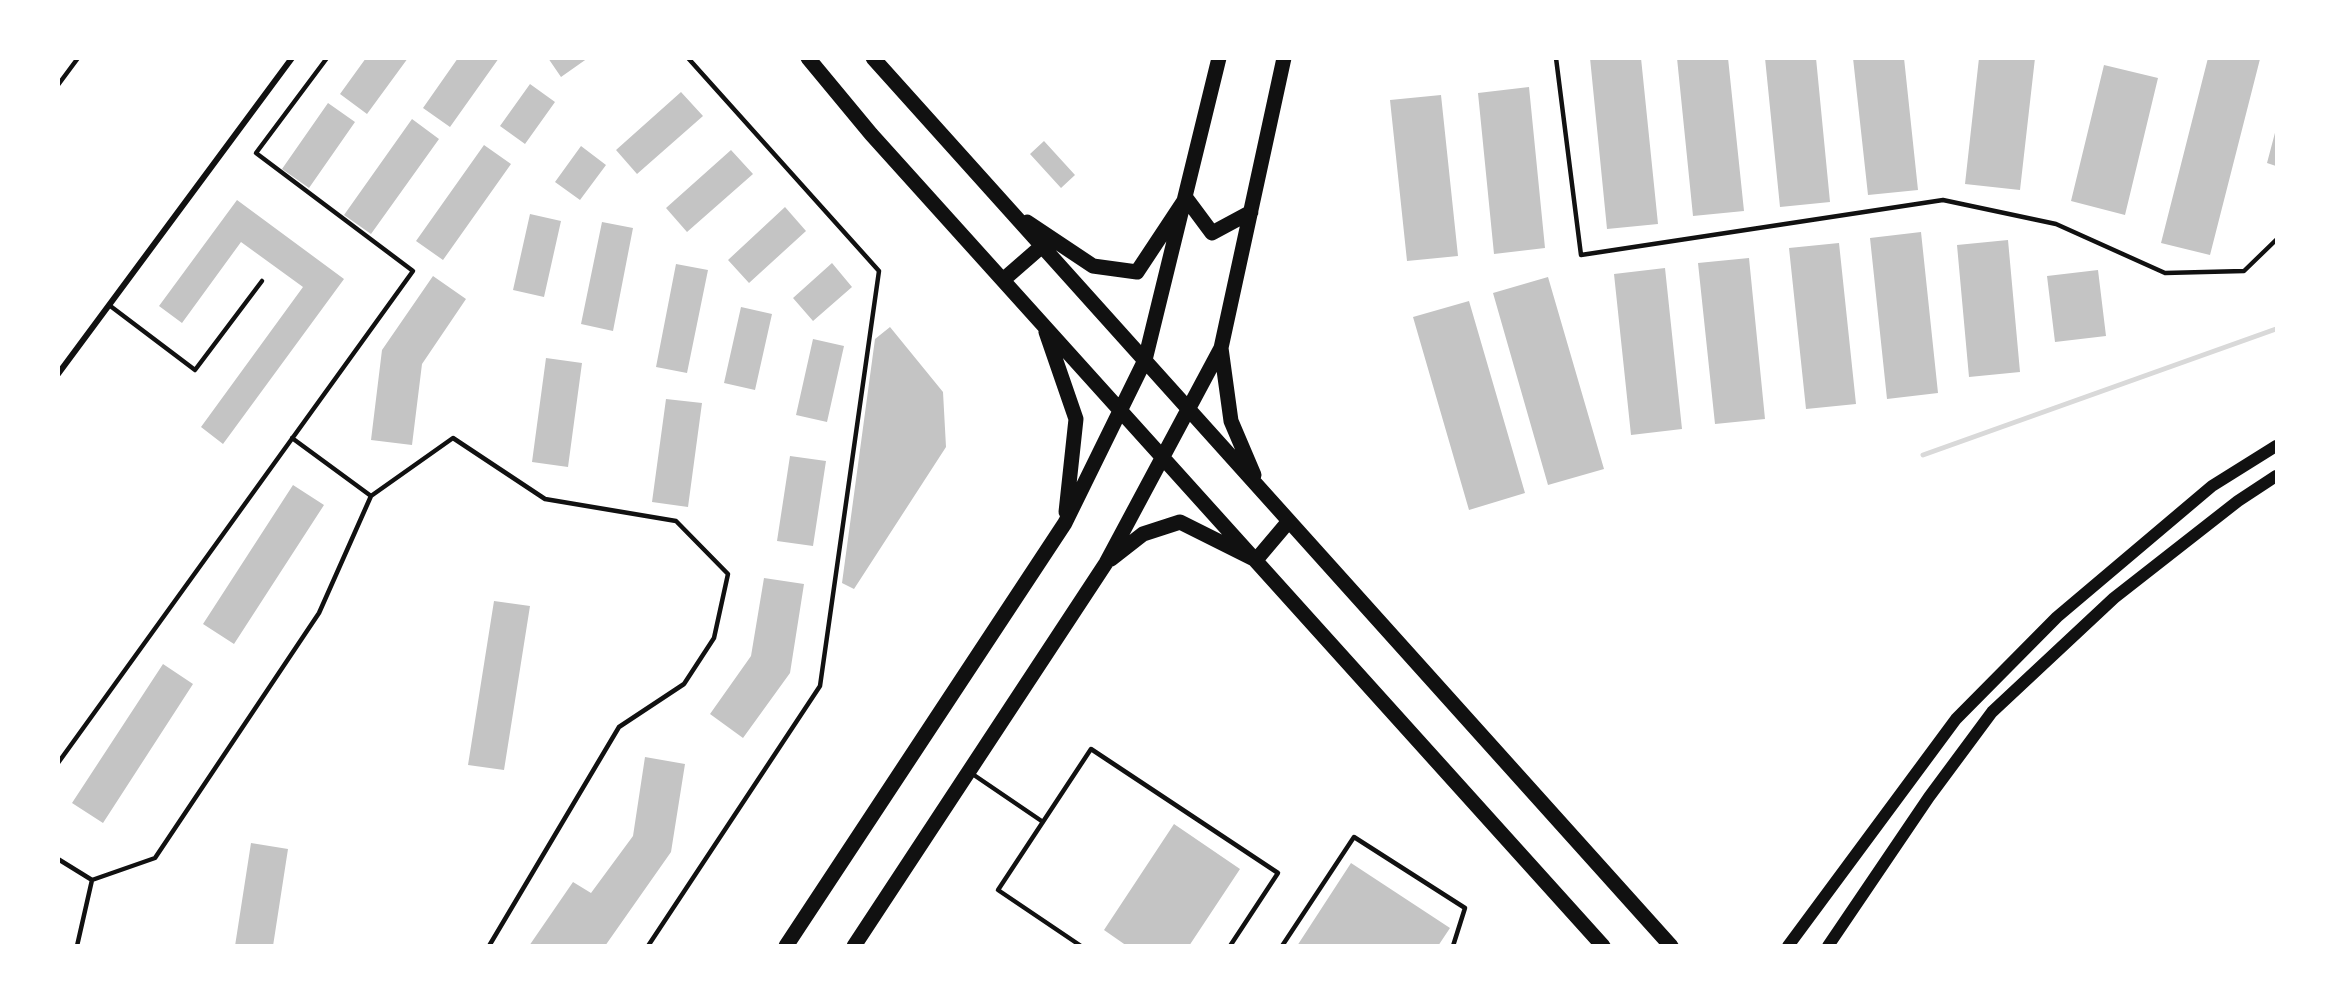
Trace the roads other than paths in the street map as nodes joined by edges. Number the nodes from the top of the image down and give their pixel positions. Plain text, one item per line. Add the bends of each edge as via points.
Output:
1 (78, 58) edge
2 (292, 58) edge
3 (327, 58) edge
4 (688, 58) edge
5 (808, 58) edge
6 (873, 58) edge
7 (1219, 58) edge
8 (1284, 58) edge
9 (1556, 58) edge
10 (58, 85) edge
11 (1186, 198) junction
12 (1009, 210) junction
13 (1251, 212) junction
14 (2277, 240) edge
15 (1042, 246) junction
16 (1003, 280) junction
17 (262, 281) dead end
18 (109, 305) junction
19 (1044, 326) junction
20 (1221, 348) junction
21 (1145, 360) junction
22 (58, 374) edge
23 (1189, 409) junction
24 (1120, 411) junction
25 (292, 438) junction
26 (2277, 446) edge
27 (1163, 458) junction
28 (2277, 476) edge
29 (1259, 487) junction
30 (371, 496) junction
31 (1289, 521) junction
32 (1065, 523) junction
33 (1256, 560) junction
34 (1106, 563) junction
35 (58, 763) edge
36 (969, 772) junction
37 (1043, 822) junction
38 (58, 859) edge
39 (92, 880) junction
40 (77, 945) edge
41 (489, 945) edge
42 (648, 945) edge
43 (786, 945) edge
44 (854, 945) edge
45 (1081, 945) edge
46 (1230, 945) edge
47 (1282, 945) edge
48 (1454, 945) edge
49 (1603, 945) edge
50 (1671, 945) edge
51 (1788, 945) edge
52 (1828, 945) edge

1 - 10 lane
2 - 18 street
3 - 25 lane via 256,153 413,271
4 - 42 lane via 879,271 820,686
5 - 16 main road
6 - 12 main road
7 - 11 main road
8 - 13 main road
9 - 14 lane via 1581,255 1943,200 2056,224 2165,273 2244,271
11 - 12 main road via 1137,272 1093,266
11 - 13 main road via 1212,233
11 - 21 main road
12 - 15 main road
13 - 20 main road
15 - 16 main road
15 - 21 main road
16 - 19 main road
17 - 18 lane via 195,370
18 - 22 street
19 - 24 main road
19 - 32 main road via 1076,419
20 - 23 main road
20 - 29 main road via 1231,421
21 - 23 main road
21 - 24 main road
23 - 27 main road
23 - 29 main road
24 - 27 main road
24 - 32 main road
25 - 30 lane
25 - 35 lane
26 - 51 main road via 2212,486 2066,609 1956,718
27 - 33 main road
27 - 34 main road
28 - 52 main road via 2238,501 2114,598 1992,712
29 - 31 main road
30 - 39 lane via 319,613 155,858
30 - 41 lane via 453,438 545,499 676,521 728,574 714,638 684,684 619,727
31 - 33 main road
31 - 50 main road
32 - 43 main road
33 - 34 main road via 1180,522 1143,534
33 - 49 main road
34 - 36 main road
36 - 37 lane
36 - 44 main road
37 - 45 lane via 998,890
37 - 46 lane via 1091,749 1278,873
38 - 39 lane
39 - 40 lane
47 - 48 lane via 1354,837 1465,908

